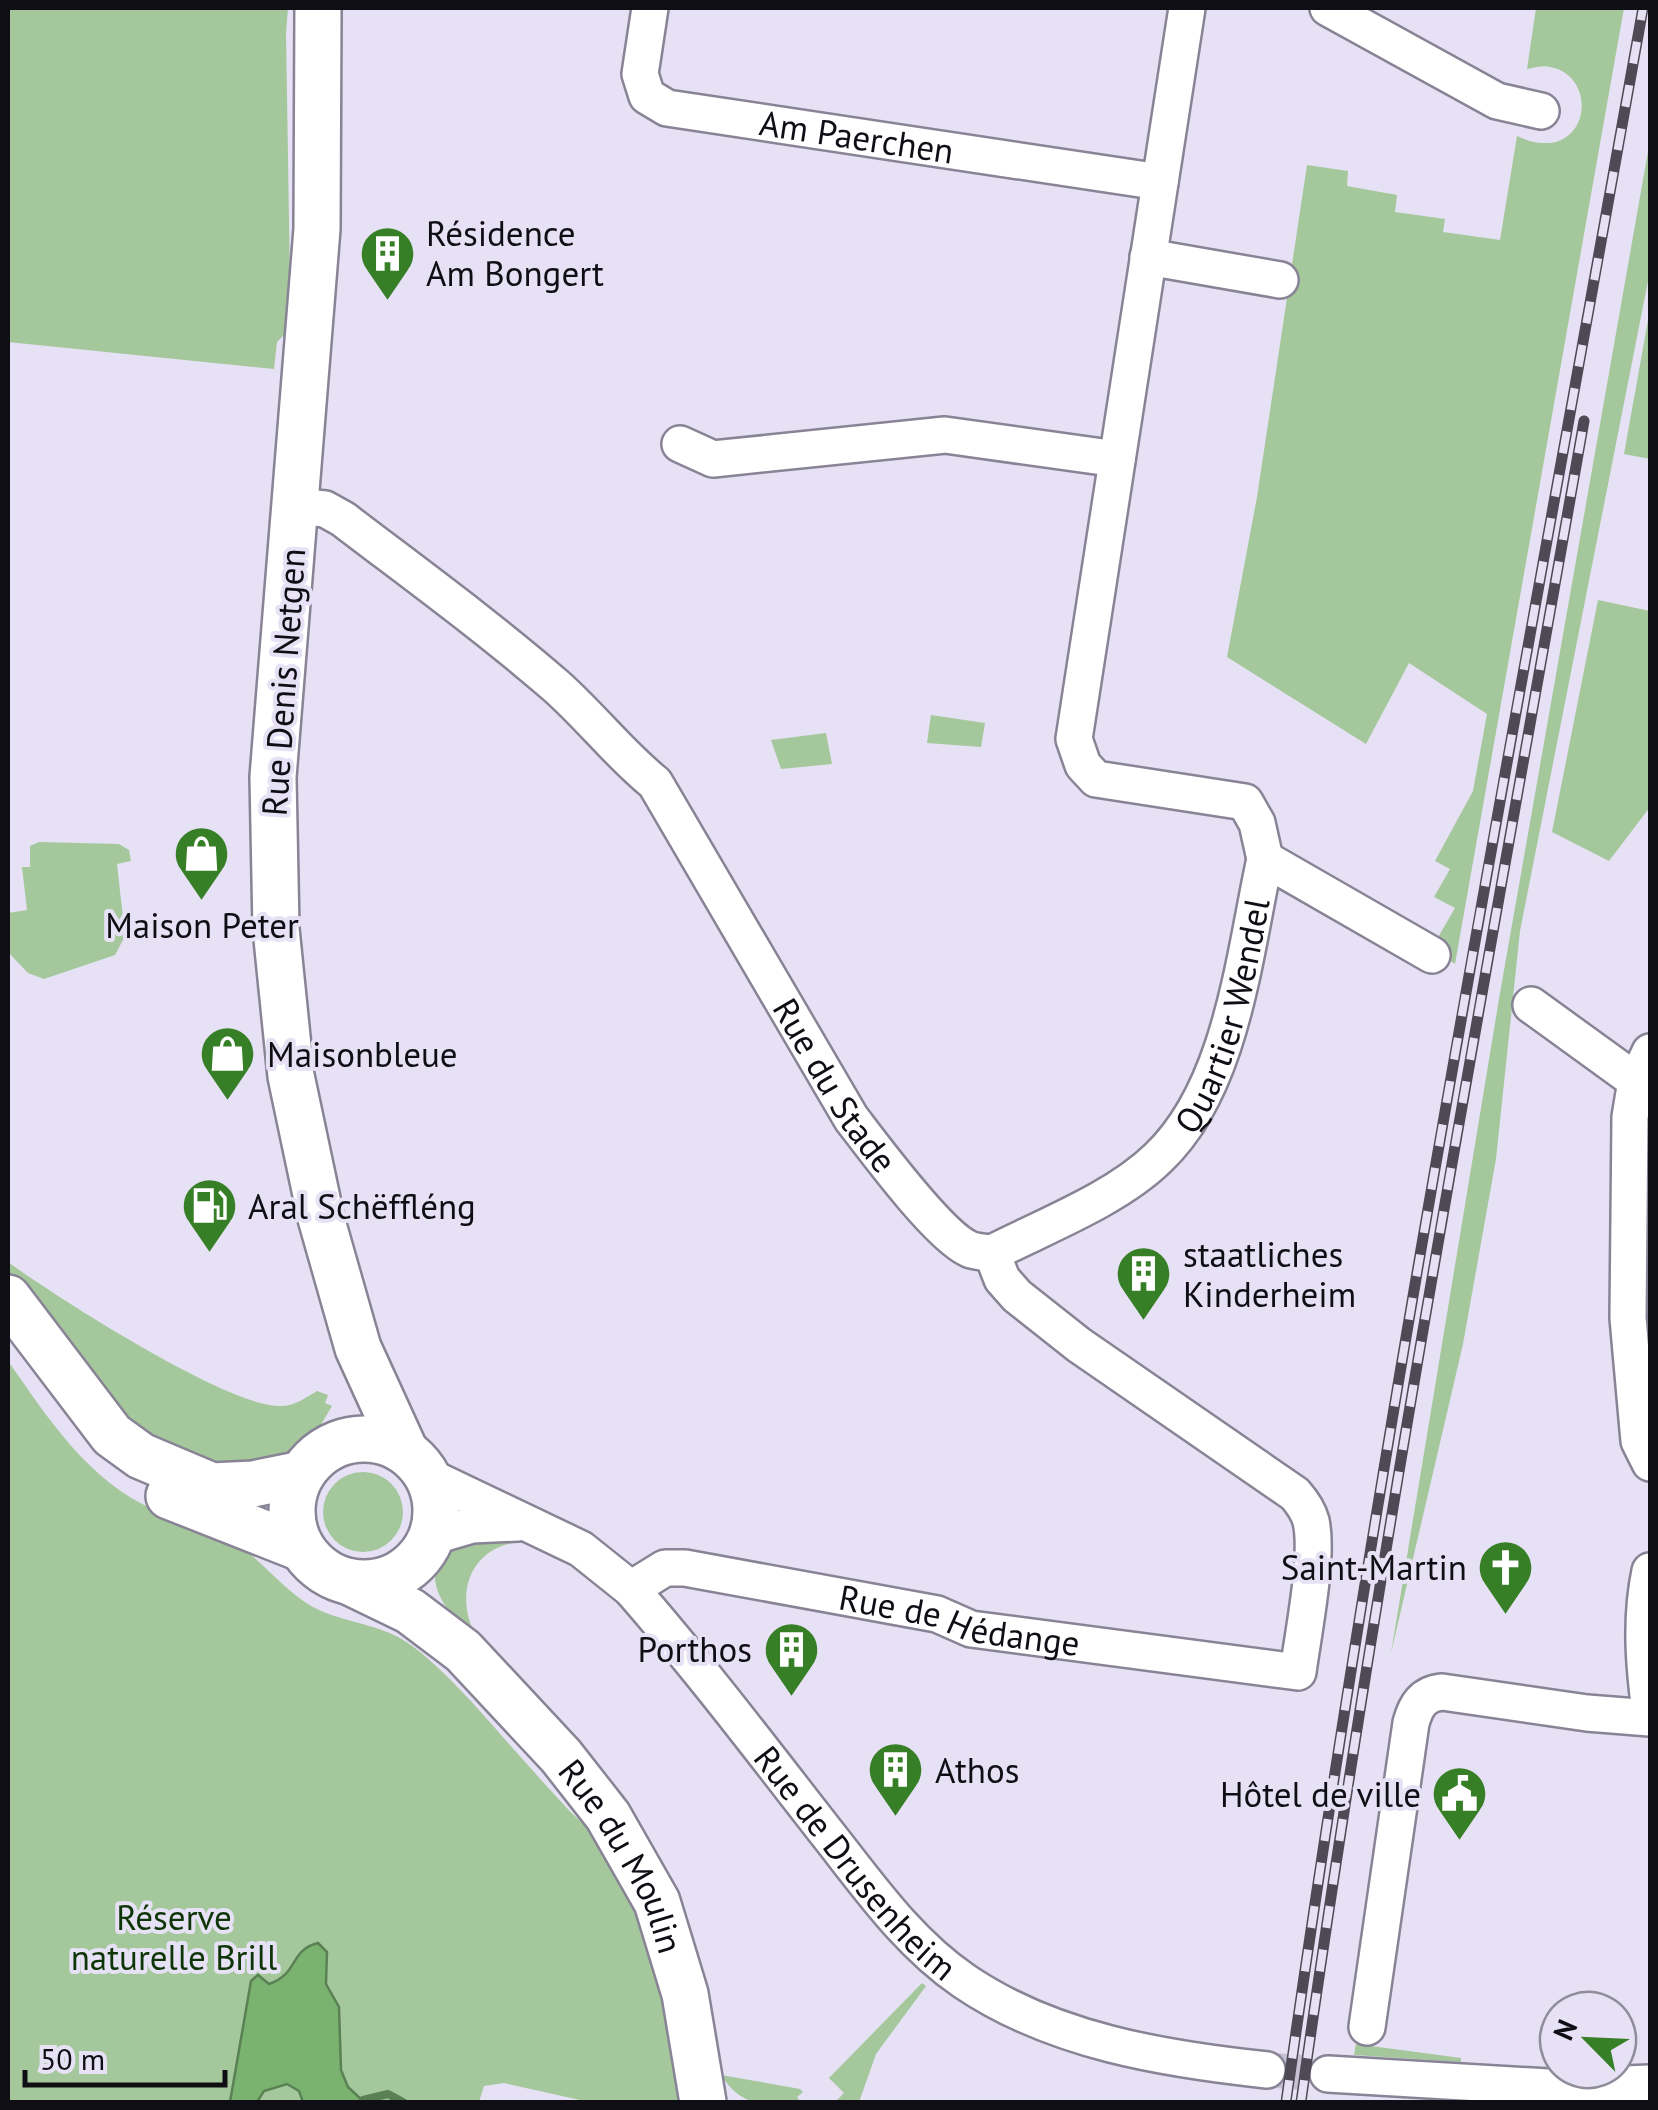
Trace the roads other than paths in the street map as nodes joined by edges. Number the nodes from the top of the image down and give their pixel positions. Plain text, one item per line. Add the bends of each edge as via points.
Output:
1 (318, 8) edge
2 (650, 8) edge
3 (1186, 8) edge
4 (1328, 8) edge
5 (1541, 111) dead end
6 (1160, 182) junction
7 (1148, 258) junction
8 (1280, 280) dead end
9 (680, 444) dead end
10 (1117, 458) junction
11 (296, 506) junction
12 (1265, 859) junction
13 (1432, 955) dead end
14 (1531, 1005) dead end
15 (1643, 1066) edge
16 (992, 1253) junction
17 (8, 1298) edge
18 (8, 1335) edge
19 (358, 1348) junction
20 (314, 1462) junction
21 (415, 1463) junction
22 (1650, 1463) edge
23 (524, 1523) junction
24 (426, 1546) junction
25 (301, 1548) junction
26 (1650, 1571) edge
27 (350, 1582) junction
28 (631, 1589) junction
29 (463, 1652) junction
30 (1650, 1715) edge
31 (1367, 2027) dead end
32 (1267, 2070) tunnel mouth
33 (1328, 2074) tunnel mouth
34 (1650, 2083) edge
35 (703, 2102) edge

1 - 11 main road, Rue Denis Netgen via 316,229
2 - 6 street, Am Paerchen via 640,74 647,96 668,108
3 - 6 street
4 - 5 street via 1497,101
6 - 7 street
7 - 8 street
7 - 10 street
9 - 10 street via 713,459 945,435
10 - 12 street via 1074,740 1082,766 1096,779 1124,786 1246,802
11 - 16 street, Rue du Stade via 343,519 588,714 655,783 852,1118 952,1236 970,1250
11 - 19 main road, Rue Denis Netgen via 272,776 276,929 298,1114
12 - 13 street, Quartier Wendel
12 - 16 street, Quartier Wendel via 1222,1056 1187,1124 1158,1158 1119,1187
14 - 15 street
15 - 22 street via 1630,1117 1628,1318 1639,1441
16 - 28 street, Rue de Hédange via 1017,1296 1307,1508 1312,1528 1298,1672 971,1629 937,1614 685,1568 665,1568
17 - 20 main road via 112,1435 141,1456 212,1486 253,1484
18 - 25 main road via 63,1413 129,1474
19 - 20 main road via 344,1399
19 - 21 main road, Rue Denis Netgen
20 - 21 main road via 344,1441 366,1439 386,1442
20 - 25 main road via 294,1492 291,1511
21 - 23 street, Rue de Drusenheim
21 - 24 main road via 434,1495
23 - 24 street via 472,1525
23 - 28 street, Rue de Drusenheim via 580,1549
24 - 27 main road via 406,1570 388,1579
24 - 29 main road via 432,1598
25 - 27 main road via 314,1564
26 - 30 street via 1643,1658
27 - 29 main road via 410,1611
28 - 32 street, Rue de Drusenheim via 898,1924 963,1981 1071,2032 1168,2057
29 - 35 main road, Rue du Moulin via 561,1756 657,1902 685,1994
30 - 31 street via 1442,1692 1421,1700 1411,1723
33 - 34 street via 1548,2087

